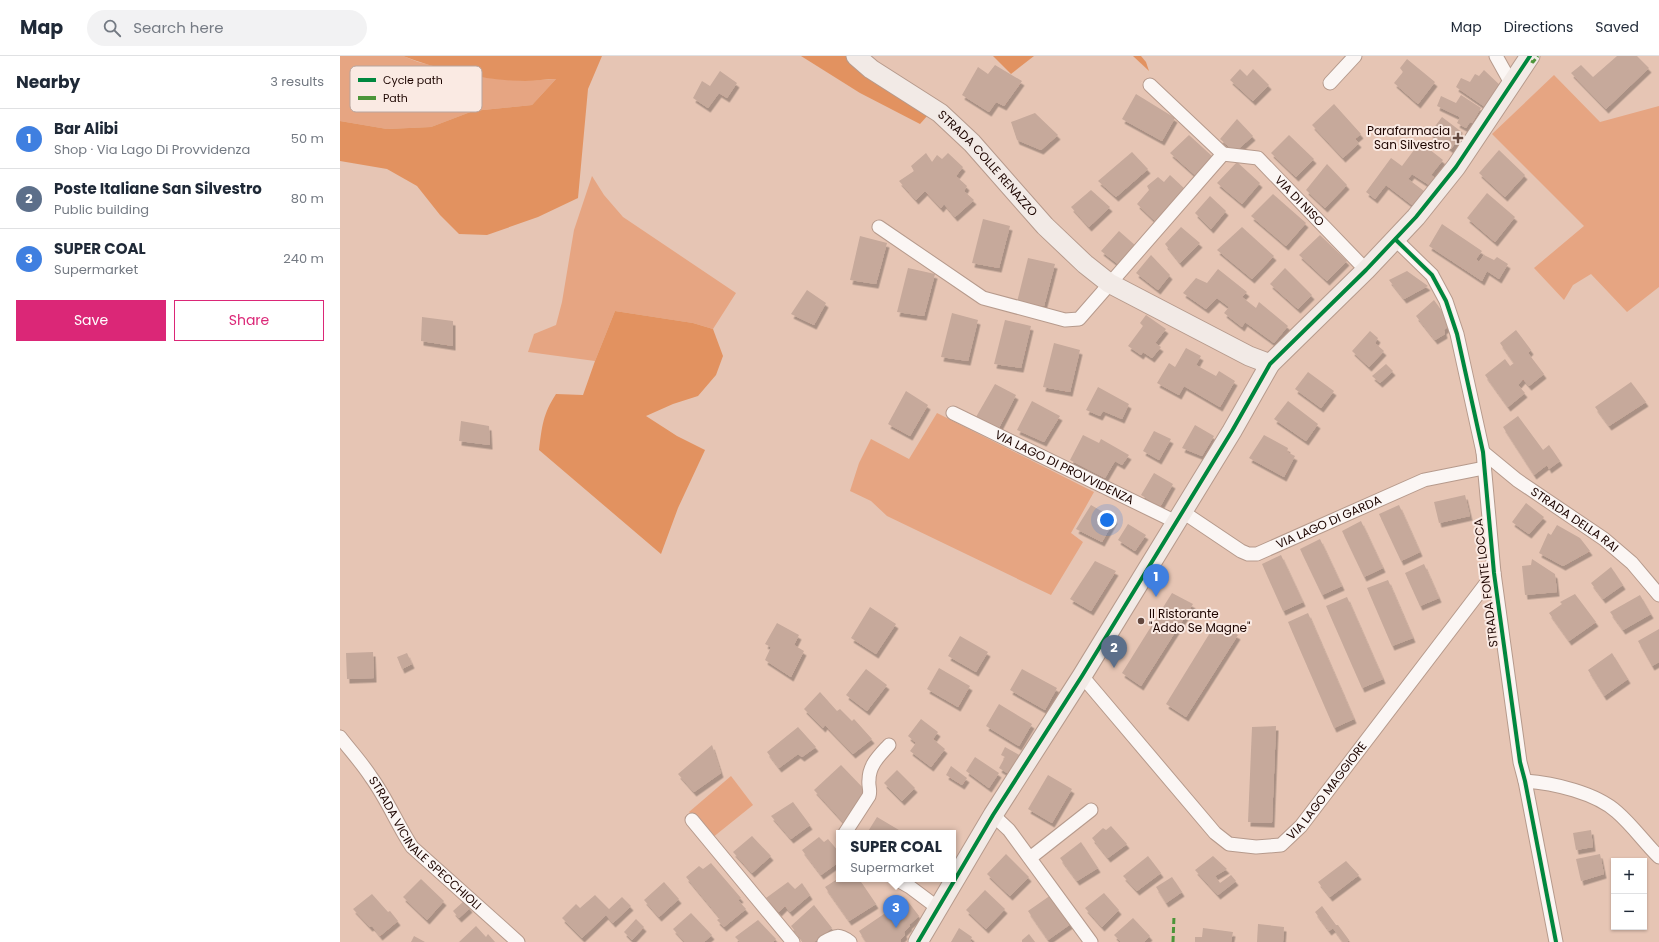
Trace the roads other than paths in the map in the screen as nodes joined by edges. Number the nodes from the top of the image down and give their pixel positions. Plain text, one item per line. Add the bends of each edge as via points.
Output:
1 (856, 56) edge
2 (1355, 56) edge
3 (1496, 56) edge
4 (1533, 58) edge
5 (1330, 82) dead end
6 (1510, 83) junction
7 (1150, 85) dead end
8 (1223, 154) junction
9 (879, 227) dead end
10 (1396, 240) junction
11 (1366, 270) junction
12 (1109, 283) junction
13 (1270, 364) junction
14 (953, 414) dead end
15 (1483, 452) junction
16 (1484, 468) junction
17 (1179, 517) junction
18 (1494, 572) junction
19 (1659, 595) edge
20 (1082, 676) junction
21 (340, 737) edge
22 (889, 745) dead end
23 (1526, 782) junction
24 (1091, 810) dead end
25 (993, 815) junction
26 (692, 820) dead end
27 (847, 830) edge
28 (1659, 857) edge
29 (1030, 858) junction
30 (956, 878) edge
31 (901, 882) edge
32 (953, 882) edge
33 (938, 908) junction
34 (518, 942) edge
35 (793, 942) edge
36 (824, 942) edge
37 (850, 942) edge
38 (918, 942) edge
39 (1091, 942) edge
40 (1556, 942) edge

1 - 12 street, STRADA COLLE RENAZZO via 871,69 940,113 972,143 1045,226
2 - 5 street
3 - 6 street
4 - 6 street
6 - 10 street via 1437,192
7 - 8 street
8 - 11 street, VIA DI NISO via 1258,158
8 - 12 street
9 - 12 street via 983,298 1065,320 1079,319
10 - 11 street
10 - 15 street, STRADA FONTE LOCCA via 1432,275 1446,301 1458,334
11 - 13 street
12 - 13 street, STRADA COLLE RENAZZO via 1249,356
13 - 17 street
14 - 17 street, VIA LAGO DI PROVVIDENZA
15 - 16 street, STRADA FONTE LOCCA
15 - 19 street, STRADA DELLA RAI via 1517,480 1604,539 1632,563
16 - 17 street, VIA LAGO DI GARDA via 1424,480 1256,554 1241,551
16 - 18 street, STRADA FONTE LOCCA
17 - 20 street
18 - 20 street, VIA LAGO MAGGIORE via 1301,826 1281,845 1256,847 1229,844 1215,833
18 - 23 street, STRADA FONTE LOCCA via 1520,762
20 - 25 street
21 - 34 street, STRADA VICINALE SPECCHIOLI via 371,776 412,847
22 - 27 street via 874,761 869,781 869,796
23 - 28 street via 1544,783 1596,798 1617,812
23 - 40 street, STRADA FONTE LOCCA
24 - 29 street
25 - 29 street via 1009,830
25 - 30 street
26 - 35 street
29 - 39 street
31 - 33 street
32 - 33 street
33 - 38 street
36 - 37 street via 834,936 843,936

